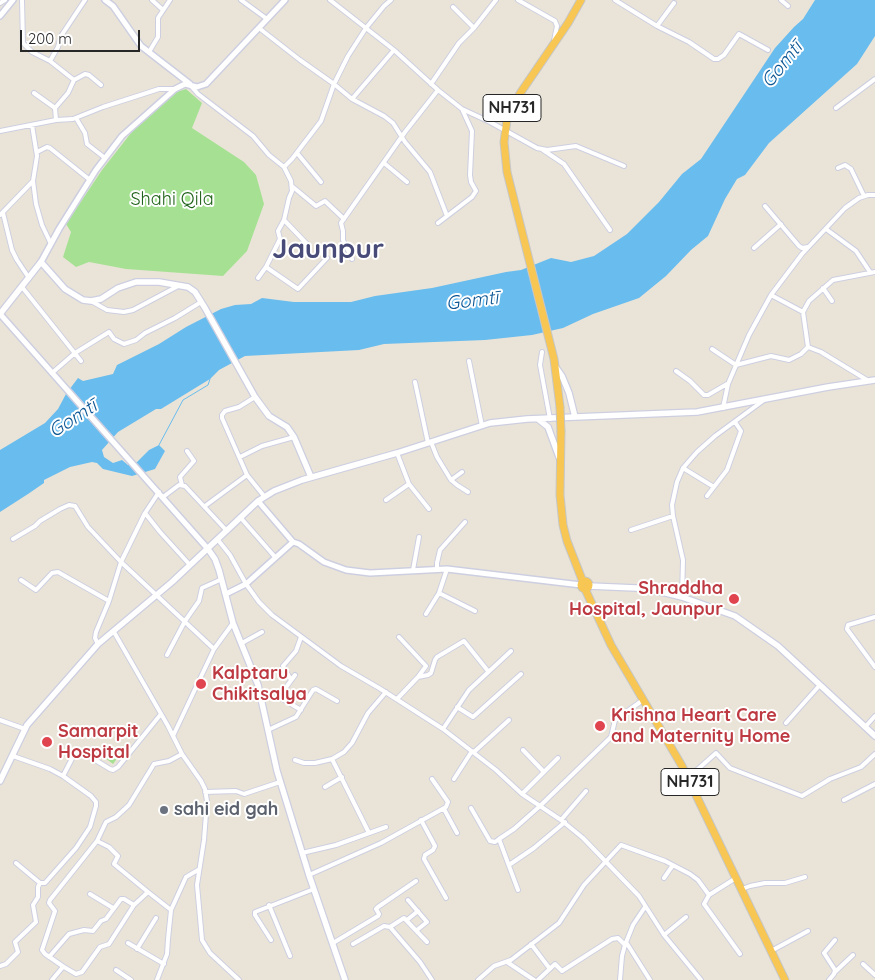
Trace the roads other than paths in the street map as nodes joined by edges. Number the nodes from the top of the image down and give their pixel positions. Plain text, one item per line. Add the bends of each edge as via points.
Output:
1 (5, 0) edge
2 (13, 0) edge
3 (22, 0) edge
4 (85, 0) edge
5 (105, 0) edge
6 (152, 0) edge
7 (170, 0) edge
8 (241, 0) edge
9 (285, 0) edge
10 (330, 0) edge
11 (391, 0) edge
12 (496, 0) edge
13 (518, 0) edge
14 (581, 0) edge
15 (614, 0) edge
16 (781, 0) edge
17 (0, 3) edge
18 (674, 3) dead end
19 (788, 6) dead end
20 (453, 7) dead end
21 (163, 10) junction
22 (0, 16) edge
23 (267, 19) junction
24 (657, 26) junction
25 (259, 28) junction
26 (366, 28) junction
27 (474, 28) junction
28 (553, 46) junction
29 (394, 50) junction
30 (768, 50) dead end
31 (149, 52) junction
32 (50, 61) junction
33 (875, 79) edge
34 (74, 80) junction
35 (190, 84) junction
36 (334, 84) junction
37 (432, 84) junction
38 (101, 85) dead end
39 (175, 89) junction
40 (438, 90) junction
41 (34, 93) dead end
42 (352, 99) junction
43 (55, 108) junction
44 (836, 108) dead end
45 (462, 109) junction
46 (76, 118) junction
47 (56, 120) junction
48 (32, 125) junction
49 (504, 130) junction
50 (0, 131) edge
51 (402, 137) junction
52 (543, 150) junction
53 (37, 152) junction
54 (297, 153) junction
55 (105, 158) junction
56 (384, 163) junction
57 (624, 166) dead end
58 (284, 167) junction
59 (838, 168) dead end
60 (90, 180) junction
61 (33, 181) junction
62 (321, 182) dead end
63 (407, 182) dead end
64 (293, 187) junction
65 (875, 195) edge
66 (864, 196) junction
67 (765, 206) dead end
68 (2, 214) edge
69 (446, 216) junction
70 (284, 220) junction
71 (344, 220) junction
72 (438, 223) dead end
73 (781, 224) junction
74 (610, 230) dead end
75 (826, 230) junction
76 (51, 244) junction
77 (308, 245) dead end
78 (809, 247) junction
79 (754, 248) dead end
80 (327, 258) dead end
81 (352, 259) dead end
82 (41, 262) junction
83 (266, 267) junction
84 (870, 272) junction
85 (875, 272) edge
86 (29, 278) junction
87 (258, 278) dead end
88 (181, 284) junction
89 (22, 287) junction
90 (823, 288) junction
91 (771, 295) junction
92 (91, 301) junction
93 (832, 301) dead end
94 (201, 302) junction
95 (804, 312) junction
96 (0, 314) edge
97 (808, 347) junction
98 (712, 349) dead end
99 (542, 352) dead end
100 (75, 353) junction
101 (81, 360) dead end
102 (469, 361) dead end
103 (554, 362) junction
104 (736, 365) junction
105 (676, 371) dead end
106 (52, 373) junction
107 (872, 381) edge
108 (415, 382) dead end
109 (728, 384) junction
110 (255, 397) junction
111 (764, 400) junction
112 (723, 408) junction
113 (575, 418) junction
114 (538, 419) junction
115 (550, 419) junction
116 (735, 422) junction
117 (482, 426) junction
118 (294, 437) junction
119 (429, 442) junction
120 (187, 451) dead end
121 (397, 453) junction
122 (240, 457) junction
123 (560, 458) junction
124 (683, 468) junction
125 (462, 472) dead end
126 (247, 475) junction
127 (311, 477) junction
128 (451, 480) junction
129 (410, 484) junction
130 (182, 485) junction
131 (714, 487) junction
132 (159, 492) junction
133 (468, 492) dead end
134 (264, 496) junction
135 (707, 496) dead end
136 (163, 497) junction
137 (386, 500) dead end
138 (258, 501) junction
139 (205, 506) junction
140 (429, 509) dead end
141 (146, 513) junction
142 (673, 516) junction
143 (240, 517) junction
144 (465, 522) dead end
145 (631, 530) dead end
146 (227, 531) junction
147 (419, 537) dead end
148 (13, 539) dead end
149 (218, 540) junction
150 (293, 542) junction
151 (208, 549) junction
152 (276, 557) junction
153 (121, 562) junction
154 (190, 565) junction
155 (437, 569) junction
156 (447, 569) junction
157 (414, 570) junction
158 (222, 579) junction
159 (21, 580) dead end
160 (246, 584) junction
161 (584, 585) junction
162 (439, 593) junction
163 (156, 594) junction
164 (226, 594) junction
165 (682, 597) junction
166 (109, 601) junction
167 (475, 611) dead end
168 (426, 614) dead end
169 (875, 617) edge
170 (185, 621) junction
171 (233, 623) junction
172 (114, 632) junction
173 (262, 632) dead end
174 (301, 637) junction
175 (399, 637) dead end
176 (242, 643) junction
177 (98, 644) junction
178 (214, 649) junction
179 (511, 651) dead end
180 (168, 655) dead end
181 (875, 667) edge
182 (488, 671) junction
183 (521, 674) dead end
184 (296, 675) dead end
185 (418, 677) junction
186 (292, 680) junction
187 (819, 686) junction
188 (386, 692) junction
189 (397, 699) junction
190 (644, 700) junction
191 (337, 701) dead end
192 (457, 707) junction
193 (301, 710) junction
194 (162, 714) junction
195 (875, 716) edge
196 (0, 720) edge
197 (509, 720) dead end
198 (786, 723) dead end
199 (866, 726) junction
200 (443, 729) junction
201 (25, 730) junction
202 (268, 730) junction
203 (173, 736) junction
204 (875, 736) edge
205 (523, 750) dead end
206 (473, 752) junction
207 (182, 754) junction
208 (875, 754) edge
209 (13, 756) junction
210 (332, 758) junction
211 (558, 758) dead end
212 (294, 760) dead end
213 (544, 772) junction
214 (64, 776) junction
215 (342, 777) junction
216 (432, 779) dead end
217 (454, 779) dead end
218 (688, 779) junction
219 (0, 781) edge
220 (281, 782) junction
221 (875, 784) edge
222 (325, 787) dead end
223 (586, 791) dead end
224 (205, 792) junction
225 (522, 794) junction
226 (844, 800) dead end
227 (540, 806) junction
228 (471, 808) dead end
229 (444, 809) junction
230 (421, 820) junction
231 (563, 821) junction
232 (386, 827) dead end
233 (369, 833) junction
234 (457, 833) dead end
235 (498, 840) junction
236 (98, 841) junction
237 (302, 853) junction
238 (16, 863) dead end
239 (605, 863) junction
240 (509, 865) junction
241 (673, 865) junction
242 (198, 870) junction
243 (309, 875) junction
244 (805, 877) dead end
245 (664, 878) dead end
246 (736, 878) junction
247 (416, 881) dead end
248 (40, 884) junction
249 (314, 889) junction
250 (742, 889) junction
251 (518, 890) dead end
252 (148, 892) junction
253 (90, 894) dead end
254 (709, 895) junction
255 (446, 898) dead end
256 (408, 900) dead end
257 (134, 905) junction
258 (269, 905) junction
259 (646, 907) junction
260 (114, 908) junction
261 (172, 910) junction
262 (418, 911) junction
263 (156, 918) dead end
264 (686, 918) dead end
265 (407, 920) junction
266 (390, 927) junction
267 (418, 930) junction
268 (808, 931) dead end
269 (664, 935) junction
270 (271, 940) dead end
271 (835, 940) dead end
272 (427, 942) dead end
273 (128, 943) dead end
274 (333, 943) junction
275 (353, 944) dead end
276 (531, 944) junction
277 (626, 944) junction
278 (137, 949) junction
279 (771, 951) junction
280 (740, 954) dead end
281 (853, 955) dead end
282 (290, 956) dead end
283 (49, 957) junction
284 (507, 962) junction
285 (164, 964) junction
286 (863, 964) dead end
287 (0, 966) edge
288 (64, 967) junction
289 (550, 968) junction
290 (116, 970) dead end
291 (835, 972) junction
292 (875, 975) edge
293 (52, 980) edge
294 (131, 980) edge
295 (157, 980) edge
296 (239, 980) edge
297 (345, 980) edge
298 (432, 980) edge
299 (478, 980) edge
300 (536, 980) edge
301 (620, 980) edge
302 (650, 980) edge
303 (701, 980) edge
304 (785, 980) edge
305 (830, 980) edge

1 - 17 street
2 - 22 street
3 - 32 street via 23,43
4 - 32 street via 61,36
5 - 31 street via 135,40
6 - 21 street
7 - 21 street
8 - 23 street
9 - 23 street
10 - 26 street
11 - 26 street
12 - 27 street
13 - 28 street via 555,21
14 - 28 highway, NH731
15 - 24 street
16 - 19 street
18 - 24 street
20 - 27 street
21 - 31 street via 157,21 158,37
23 - 25 street
24 - 30 street via 690,42 714,59 724,55 739,34
25 - 35 street via 206,84 197,87
25 - 36 street
26 - 29 street
26 - 36 street
27 - 37 street via 459,43
28 - 49 highway, NH731 via 520,92
29 - 37 street
29 - 42 street
31 - 35 street
32 - 34 street
33 - 44 street
34 - 38 street via 85,74
34 - 43 street
35 - 39 street
35 - 58 street via 198,94 249,132
36 - 42 street
36 - 54 street via 321,121
37 - 40 street
39 - 46 street via 159,89
39 - 55 street via 122,136
40 - 45 street
40 - 51 street
41 - 43 street
42 - 51 street via 393,123
43 - 47 street
45 - 49 street
45 - 69 street via 472,131 470,175 476,191
46 - 47 street
46 - 55 street via 87,144
47 - 48 street
48 - 50 street
48 - 53 street
49 - 52 street
49 - 103 highway, NH731 via 507,172
51 - 56 street
51 - 69 street via 430,172
52 - 57 street via 576,146
52 - 74 street via 564,164
53 - 60 street via 50,148
53 - 61 street
54 - 58 street
54 - 62 street
55 - 60 street
56 - 63 street
56 - 71 street
58 - 64 street
59 - 66 street via 845,165 851,169
60 - 76 street
61 - 68 street
61 - 76 street via 36,204
64 - 70 street
64 - 71 street via 316,206 325,201
65 - 66 street
66 - 75 street via 852,201
67 - 73 street
68 - 86 street via 16,260
69 - 72 street
70 - 77 street
70 - 83 street via 278,231 277,247
71 - 81 street via 341,223 343,240
73 - 78 street via 800,248
73 - 79 street
75 - 78 street
75 - 84 street via 856,252
76 - 82 street
78 - 91 street
80 - 83 street via 298,289
82 - 86 main road
82 - 92 main road via 65,289
83 - 87 street
84 - 85 street
84 - 90 street via 836,278
86 - 89 main road
88 - 92 main road via 136,282
88 - 92 street via 124,312 107,310
88 - 94 main road via 195,292
89 - 96 main road
89 - 100 street
90 - 93 street
90 - 95 street via 809,301
91 - 95 street
91 - 104 street
94 - 100 street via 136,340 124,344 109,332
94 - 110 main road
95 - 97 street
96 - 106 street
97 - 104 street via 789,360 771,356
97 - 107 street
98 - 104 street
99 - 115 street via 540,365
100 - 101 street
100 - 106 street
102 - 117 street
103 - 113 main road via 569,393
103 - 123 highway, NH731, bridge via 560,407
104 - 109 street
105 - 109 street via 704,395
106 - 132 street
107 - 111 main road
108 - 119 street
109 - 112 street
110 - 118 main road via 270,416 287,427
110 - 122 street via 222,415
111 - 112 main road
111 - 116 street
112 - 113 main road
113 - 115 main road
114 - 115 main road
114 - 117 main road
114 - 123 main road via 548,428
116 - 124 street via 697,452
116 - 131 street via 741,428 740,434 727,470
117 - 119 main road
118 - 122 street via 262,446
118 - 127 main road
119 - 121 main road
119 - 128 street
120 - 130 street via 194,461 180,478
121 - 127 main road
121 - 129 street
122 - 126 street
123 - 161 highway, NH731 via 563,525
124 - 131 street
124 - 142 street via 673,495
125 - 128 street
126 - 134 street
126 - 139 street
127 - 134 main road
128 - 133 street
129 - 137 street
129 - 140 street
130 - 136 street
130 - 139 street
131 - 135 street
132 - 136 street
132 - 141 street
134 - 138 main road
136 - 151 street
138 - 143 main road
138 - 150 street
139 - 146 street
141 - 153 street
141 - 154 street
142 - 145 street
142 - 165 street via 683,560
143 - 146 main road
143 - 152 street
144 - 155 street via 440,550
146 - 149 main road
147 - 157 street
148 - 153 street via 60,509 72,505
149 - 151 main road
149 - 160 street via 230,554
150 - 152 street
150 - 157 street via 324,562 346,570 370,573
151 - 154 main road
151 - 158 main road
152 - 160 street
153 - 163 street
153 - 166 street
154 - 163 main road
155 - 156 street
155 - 157 street
156 - 161 street
156 - 162 street
158 - 164 main road
158 - 170 street via 202,588 200,599
159 - 166 street via 36,590 52,573 58,572
160 - 164 street
160 - 174 street via 259,602
161 - 165 main road via 636,588
161 - 190 highway, NH731 via 611,645
162 - 167 street
162 - 168 street
163 - 170 street
163 - 172 main road
164 - 171 main road
165 - 187 main road via 746,623 778,646
166 - 177 street via 96,632
169 - 181 street via 848,625 846,629
170 - 178 street
170 - 180 street
171 - 176 main road
171 - 178 street
172 - 177 main road
172 - 194 street
173 - 176 street
174 - 186 street via 282,666
174 - 188 street via 341,666
175 - 185 street via 426,666
176 - 202 main road via 258,685
177 - 201 main road
178 - 203 street
179 - 182 street
182 - 185 street via 464,641 438,657 431,673
182 - 192 street
183 - 192 street via 473,717
184 - 186 street
185 - 189 street
186 - 193 street via 279,697
187 - 198 street
187 - 199 main road
188 - 189 street
188 - 210 street via 368,713 352,743
189 - 200 street
190 - 218 highway, NH731
190 - 227 street via 615,720 611,737
191 - 193 street via 315,689
192 - 200 street
193 - 202 street via 294,719
194 - 203 street
194 - 214 street via 118,767 110,769 77,749
195 - 199 street
196 - 201 street
197 - 206 street
199 - 204 main road
200 - 206 street
201 - 209 main road
202 - 220 main road
203 - 207 street
205 - 213 street
206 - 217 street
206 - 225 street
207 - 224 street
207 - 236 street via 154,764 129,805 106,822
208 - 218 street via 861,767 830,779 802,796 730,768 716,753
209 - 214 street
209 - 219 main road
210 - 212 street via 304,763
210 - 215 street
211 - 213 street
213 - 225 street
214 - 248 street via 94,799 96,809 90,827 76,848 45,883
215 - 222 street
215 - 233 street
216 - 229 street via 448,802
218 - 246 highway, NH731
220 - 224 street via 244,794 236,791
220 - 237 main road
221 - 226 street
223 - 231 street
224 - 242 street via 204,840
225 - 227 street
227 - 231 street
227 - 235 street
228 - 235 street via 490,841
229 - 230 street
229 - 234 street
230 - 243 street via 381,843
230 - 255 street via 435,846 424,859
231 - 239 street
231 - 240 street via 534,848
232 - 233 street
233 - 237 street
235 - 240 street
236 - 252 street via 118,856 114,864
236 - 283 street via 50,900 55,911 42,946
237 - 243 main road
238 - 248 street
239 - 241 street via 621,845
239 - 259 street
239 - 276 street via 584,886 559,923
240 - 251 street
241 - 245 street
241 - 254 street via 694,877
242 - 261 street via 186,877
242 - 296 street via 196,885 202,940
243 - 249 main road
244 - 250 street
246 - 250 highway, NH731
246 - 254 street
247 - 274 street via 378,907 378,916
248 - 287 street via 33,906 36,922 15,942 18,952
249 - 258 street
249 - 274 main road
250 - 279 highway, NH731
252 - 257 street
252 - 261 street
253 - 260 street
254 - 280 street via 704,900 706,907
256 - 262 street
257 - 260 street via 120,899
257 - 288 street via 109,944 100,947 82,972 76,974
258 - 270 street via 254,913
258 - 282 street
259 - 269 street
259 - 277 street via 633,925
260 - 283 street via 93,931 69,934
261 - 285 street
262 - 265 street
262 - 267 street via 426,922
263 - 278 street
264 - 269 street
265 - 266 street via 403,918
265 - 267 street
266 - 275 street via 384,926
266 - 298 street
267 - 272 street
268 - 279 street
269 - 303 street
271 - 291 street via 824,953
273 - 278 street
274 - 297 main road
276 - 284 street
276 - 289 street
277 - 289 street via 615,938 562,970 555,964
277 - 301 street
277 - 302 street
278 - 285 street
279 - 304 highway, NH731
281 - 291 street
283 - 288 street
284 - 299 street via 494,966
284 - 300 street
285 - 295 street
286 - 292 street
288 - 293 street
289 - 300 street
290 - 294 street
291 - 305 street

